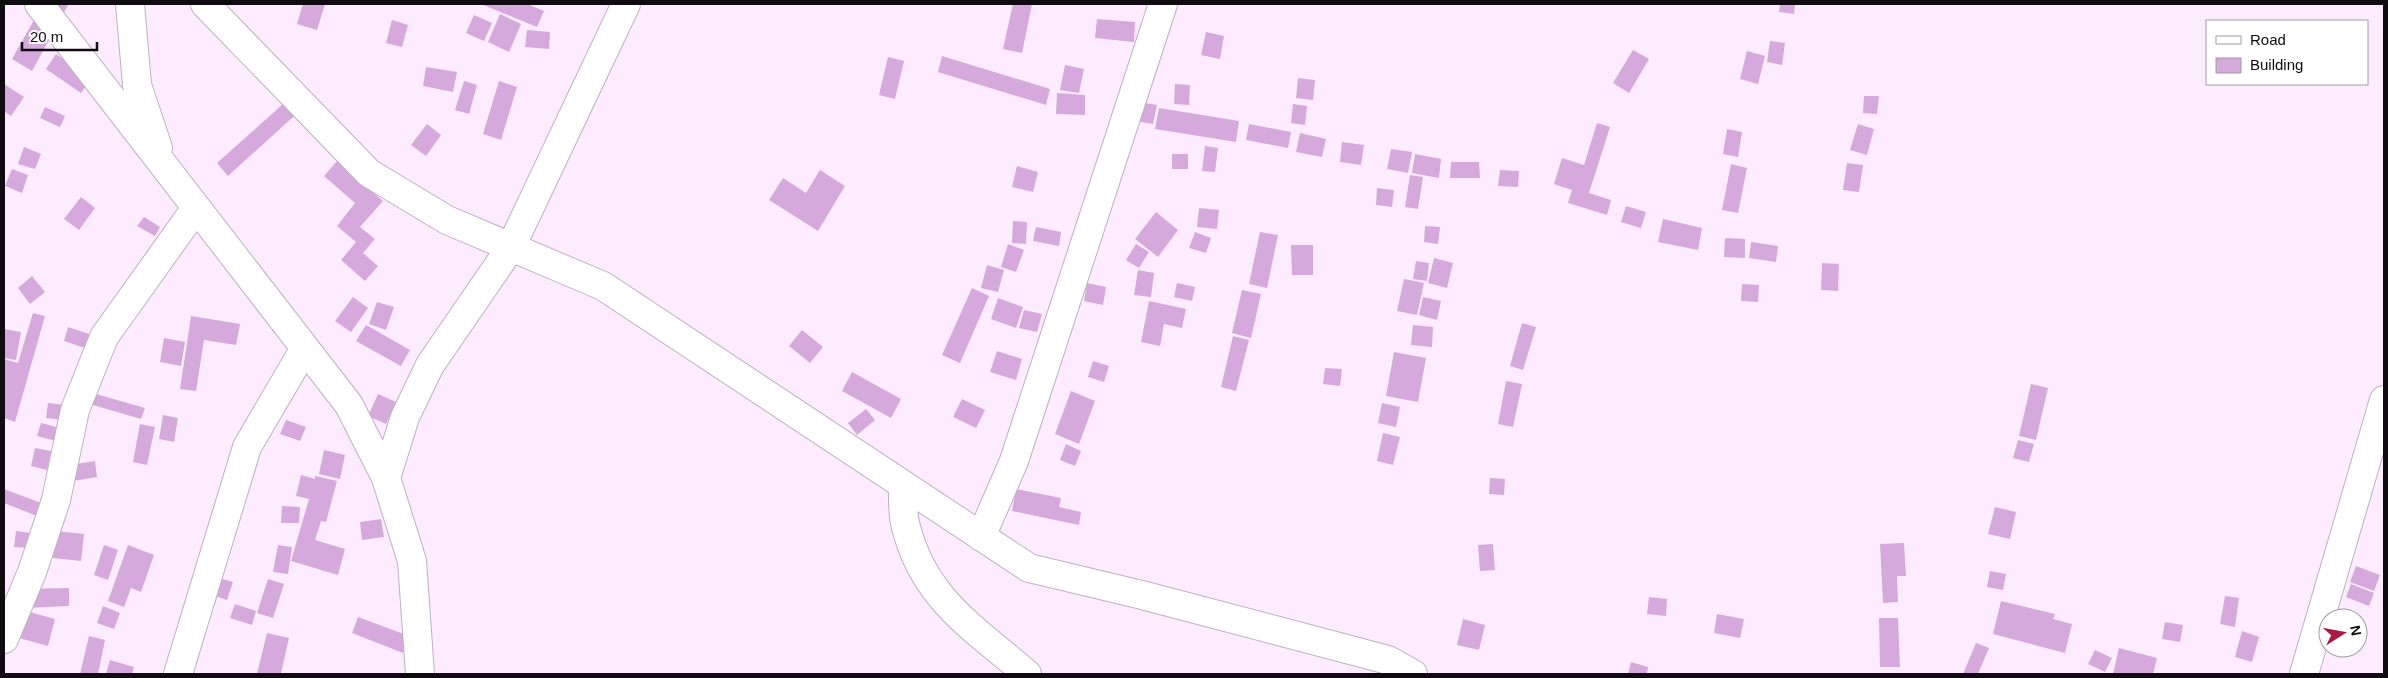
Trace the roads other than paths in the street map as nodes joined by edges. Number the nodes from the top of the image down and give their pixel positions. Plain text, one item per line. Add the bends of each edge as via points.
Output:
1 (39, 4) edge
2 (130, 4) edge
3 (205, 4) edge
4 (626, 4) edge
5 (1163, 4) edge
6 (165, 168) junction
7 (196, 208) junction
8 (511, 247) junction
9 (305, 348) junction
10 (2384, 400) edge
11 (386, 478) junction
12 (903, 485) junction
13 (981, 537) junction
14 (4, 639) edge
15 (178, 674) edge
16 (420, 674) edge
17 (1027, 674) edge
18 (1413, 674) edge
19 (2304, 674) edge

1 - 6 street
2 - 6 street via 137,85
3 - 8 street via 369,173 447,220
4 - 8 street
5 - 13 street via 1014,461
6 - 7 street
7 - 9 street
7 - 14 street via 104,337 75,410 56,500 32,572
8 - 11 street via 430,365 405,417
8 - 12 street via 603,286
9 - 11 street via 349,405
9 - 15 street via 247,447
10 - 19 street
11 - 16 street via 412,561
12 - 13 street
12 - 17 street via 905,526 922,572 944,603
13 - 18 street via 1028,568 1388,660

